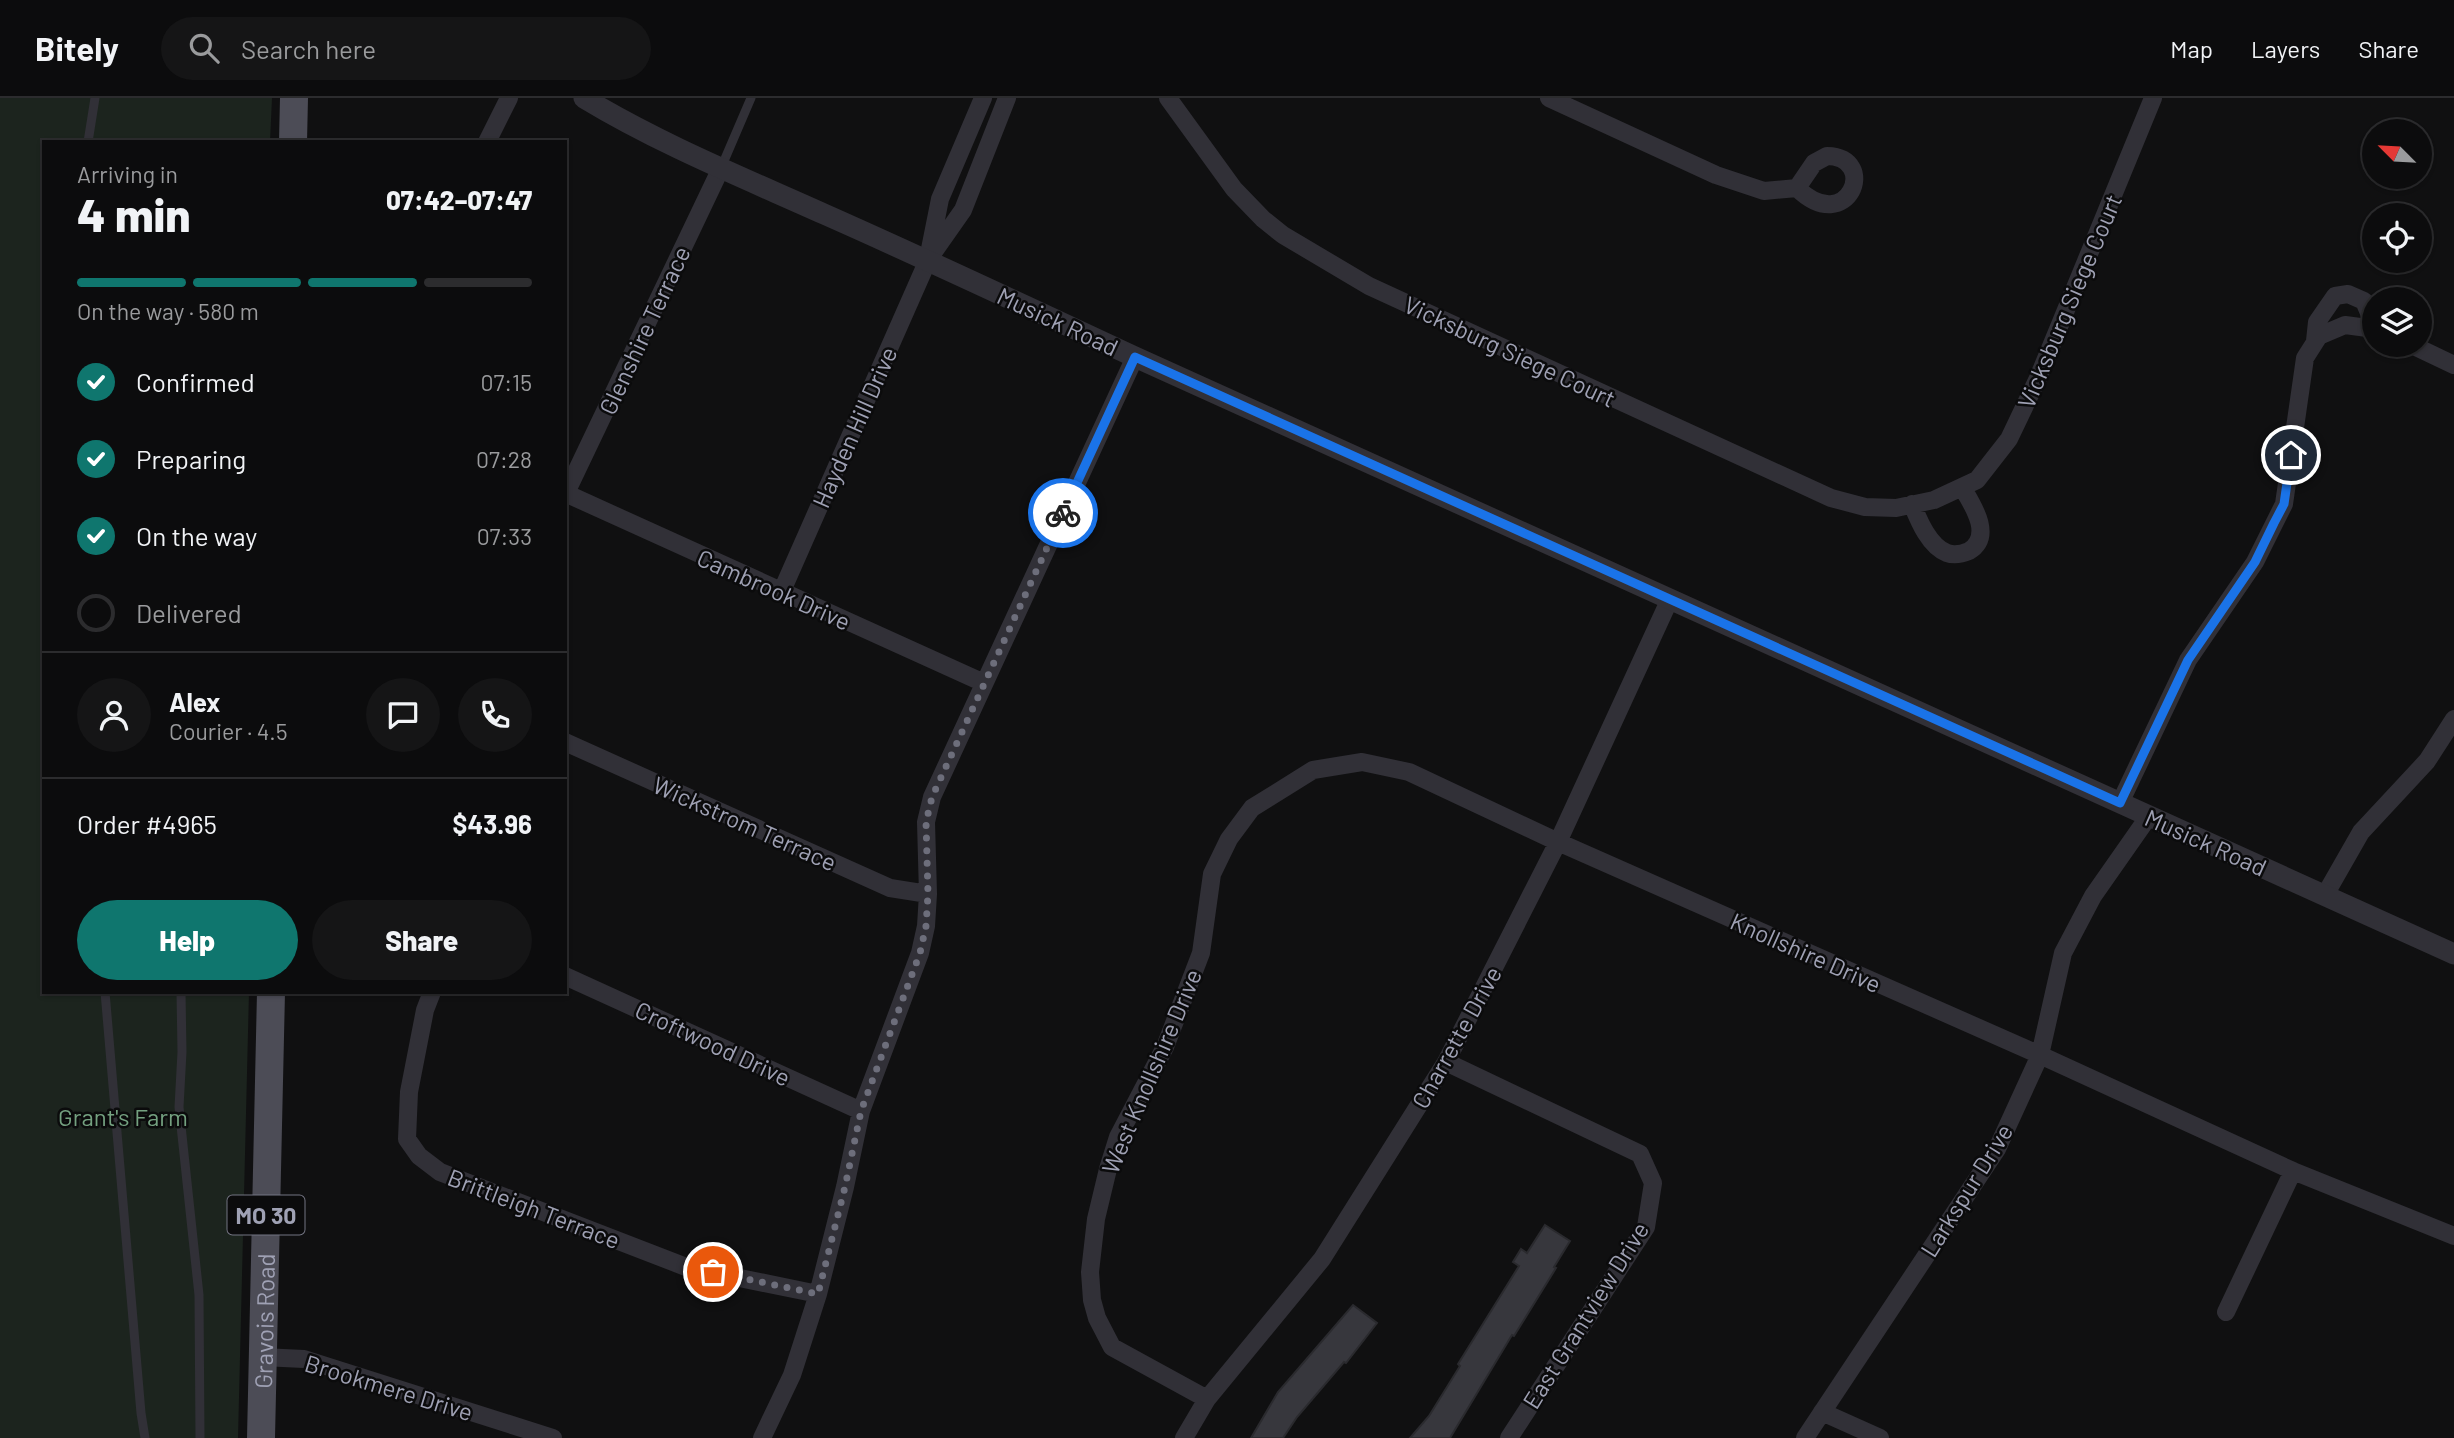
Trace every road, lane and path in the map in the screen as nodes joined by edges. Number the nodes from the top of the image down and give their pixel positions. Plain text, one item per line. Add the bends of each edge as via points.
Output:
1 (96, 98) edge
2 (295, 98) edge
3 (509, 98) edge
4 (584, 98) edge
5 (751, 98) edge
6 (982, 98) edge
7 (1007, 98) edge
8 (1168, 98) edge
9 (2153, 98) edge
10 (1561, 100) edge
11 (88, 140) edge
12 (293, 140) edge
13 (488, 140) edge
14 (721, 167) junction
15 (1797, 188) dead end
16 (928, 260) junction
17 (2362, 300) edge
18 (2362, 327) edge
19 (2315, 341) junction
20 (2432, 355) edge
21 (1135, 357) junction
22 (2454, 365) edge
23 (1962, 487) junction
24 (567, 491) edge
25 (567, 493) edge
26 (1912, 504) junction
27 (781, 593) junction
28 (1669, 601) junction
29 (984, 683) junction
30 (2454, 719) edge
31 (567, 743) edge
32 (1312, 770) joint
33 (2120, 803) junction
34 (2149, 816) junction
35 (1558, 842) junction
36 (928, 894) junction
37 (2325, 895) junction
38 (2454, 954) edge
39 (567, 977) edge
40 (104, 994) edge
41 (181, 994) edge
42 (271, 994) edge
43 (431, 994) edge
44 (2040, 1055) junction
45 (1446, 1062) junction
46 (861, 1111) junction
47 (2293, 1171) junction
48 (2454, 1236) edge
49 (818, 1294) junction
50 (2226, 1312) dead end
51 (262, 1357) junction
52 (1207, 1399) junction
53 (1822, 1412) junction
54 (145, 1438) edge
55 (200, 1438) edge
56 (261, 1438) edge
57 (553, 1438) edge
58 (761, 1438) edge
59 (1184, 1438) edge
60 (1509, 1438) edge
61 (1805, 1438) edge
62 (1880, 1438) edge

1 - 11 lane
2 - 12 main road
3 - 13 street
4 - 14 street, Musick Road
5 - 14 lane
6 - 16 street via 940,199
7 - 16 street via 963,210
8 - 26 street, Vicksburg Siege Court via 1234,189 1262,219 1369,286 1831,498 1865,506
9 - 23 street, Vicksburg Siege Court via 2009,439 1976,480
10 - 15 street via 1716,175 1764,191
14 - 16 street, Musick Road
14 - 24 street, Glenshire Terrace
16 - 21 street, Musick Road
16 - 27 street, Hayden Hill Drive
17 - 19 street via 2348,294 2335,296 2317,322
18 - 19 street via 2345,325
19 - 33 street via 2305,358 2284,504 2255,562 2188,660
20 - 22 street
21 - 28 street, Musick Road
21 - 29 street
23 - 26 street, Vicksburg Siege Court
23 - 26 street via 1978,513 1980,534 1974,548 1961,555 1947,553 1933,542
25 - 27 street, Cambrook Drive
27 - 29 street, Cambrook Drive
28 - 33 street, Musick Road
28 - 35 street, Charrette Drive
29 - 36 street via 932,797 926,822
30 - 37 street via 2427,761 2361,832
31 - 36 street, Wickstrom Terrace via 890,888
32 - 35 street, Knollshire Drive via 1362,762 1409,772
32 - 52 street, West Knollshire Drive via 1252,808 1229,839 1212,874 1201,953 1165,1047 1118,1137 1096,1219 1091,1300 1112,1347
33 - 34 street, Musick Road
34 - 37 street, Musick Road
34 - 44 street, Larkspur Drive via 2094,896 2063,953
35 - 44 street, Knollshire Drive
35 - 45 street, Charrette Drive
36 - 46 street via 920,953
37 - 38 street, Musick Road
39 - 46 street, Croftwood Drive
40 - 54 lane
41 - 55 lane via 178,1107 199,1295
42 - 51 main road, Gravois Road / MO 30
43 - 49 street, Brittleigh Terrace via 410,1092 407,1139 419,1156 440,1172 686,1267
44 - 47 street, Knollshire Drive
44 - 53 street, Larkspur Drive via 1997,1149
45 - 52 street, Charrette Drive via 1321,1259
45 - 60 street, East Grantview Drive via 1640,1154 1653,1183 1646,1227
46 - 49 street
47 - 48 street, Knollshire Drive
47 - 50 street
49 - 58 street via 792,1376
51 - 56 main road, Gravois Road / MO 30
51 - 57 street, Brookmere Drive via 304,1359
52 - 59 street, Charrette Drive
53 - 61 street, Larkspur Drive
53 - 62 street

